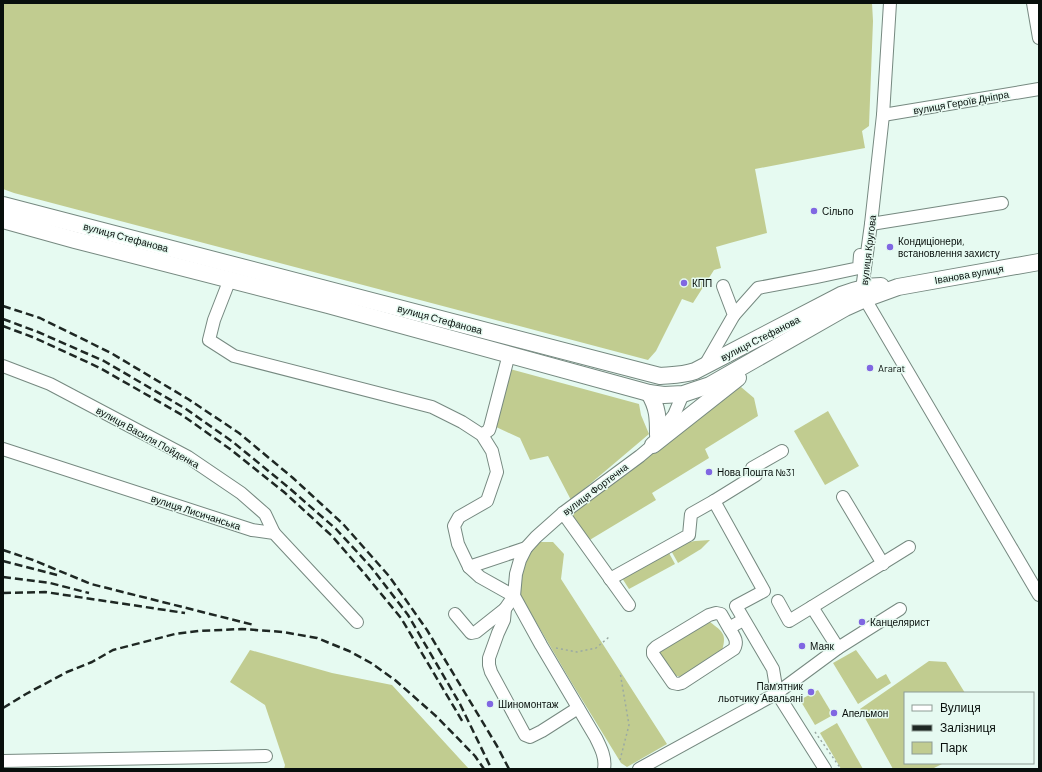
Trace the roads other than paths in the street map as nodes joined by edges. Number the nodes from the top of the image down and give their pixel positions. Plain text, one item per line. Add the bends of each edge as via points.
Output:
1 (890, 3) edge
2 (1033, 3) edge
3 (1039, 38) edge
4 (1039, 89) edge
5 (883, 115) junction
6 (877, 175) junction
7 (1002, 203) dead end
8 (3, 205) edge
9 (3, 220) edge
10 (871, 224) junction
11 (1039, 262) edge
12 (230, 280) junction
13 (723, 286) dead end
14 (864, 293) junction
15 (734, 315) junction
16 (509, 354) junction
17 (763, 354) junction
18 (3, 366) edge
19 (704, 367) junction
20 (687, 374) junction
21 (649, 393) junction
22 (683, 394) junction
23 (482, 434) junction
24 (655, 440) junction
25 (3, 449) edge
26 (782, 451) dead end
27 (843, 496) dead end
28 (714, 501) junction
29 (563, 513) junction
30 (274, 533) junction
31 (909, 547) dead end
32 (526, 548) junction
33 (883, 564) junction
34 (469, 567) junction
35 (610, 579) junction
36 (1039, 595) edge
37 (514, 596) junction
38 (778, 601) dead end
39 (629, 605) dead end
40 (812, 607) junction
41 (900, 609) dead end
42 (505, 610) junction
43 (455, 614) dead end
44 (744, 620) junction
45 (357, 622) dead end
46 (729, 628) junction
47 (838, 648) junction
48 (777, 693) junction
49 (578, 708) junction
50 (266, 756) dead end
51 (3, 761) edge
52 (604, 769) edge
53 (639, 769) edge
54 (825, 769) edge

1 - 5 street, вулиця Кругова
2 - 3 street
4 - 5 street, вулиця Героїв Дніпра
5 - 6 street, вулиця Кругова
6 - 10 street, вулиця Кругова
6 - 15 street via 868,184 859,268 758,288
7 - 10 street
8 - 20 main road, вулиця Стефанова via 660,376
9 - 12 main road, вулиця Стефанова
10 - 14 street, вулиця Кругова via 863,282
11 - 14 main road, Іванова вулиця via 898,287 876,286
12 - 16 main road, вулиця Стефанова
12 - 23 street via 208,340 234,356 432,407
13 - 15 street
14 - 17 main road via 845,308
14 - 19 main road, вулиця Стефанова via 851,291
14 - 36 street, вулиця Кругова
15 - 19 street
16 - 21 main road, вулиця Стефанова
16 - 23 street via 489,430
17 - 22 main road via 710,385
17 - 24 main road via 730,384
18 - 30 street, вулиця Василя Пойденка via 50,384 188,457 265,514
19 - 20 main road, вулиця Стефанова
20 - 22 main road
21 - 22 main road, вулиця Стефанова
21 - 24 main road via 657,414
22 - 24 street, вулиця Фортечна via 674,415
23 - 34 street via 492,451 497,472 487,501 459,517 454,526 458,544
24 - 29 street, вулиця Фортечна via 640,456
25 - 30 street, вулиця Лисичанська via 252,530
26 - 28 street via 752,468 756,475
27 - 33 street
28 - 35 street via 691,514 689,535
28 - 44 street via 764,591 736,606
29 - 32 street, вулиця Фортечна
29 - 35 street
30 - 45 street
31 - 33 street
32 - 34 street
32 - 37 street, вулиця Фортечна via 516,574
33 - 40 street
34 - 37 street via 480,577
35 - 39 street
37 - 42 street
37 - 49 street
38 - 40 street via 789,620
40 - 47 street
41 - 47 street
42 - 43 street via 471,633
42 - 49 street via 489,665 525,735 536,735
44 - 46 street
44 - 48 street via 773,669
46 - 46 street via 721,614 709,615 656,647 653,654 673,683 682,683 734,649 736,642
47 - 48 street
48 - 53 street
48 - 54 street
49 - 52 street via 603,753
50 - 51 street

